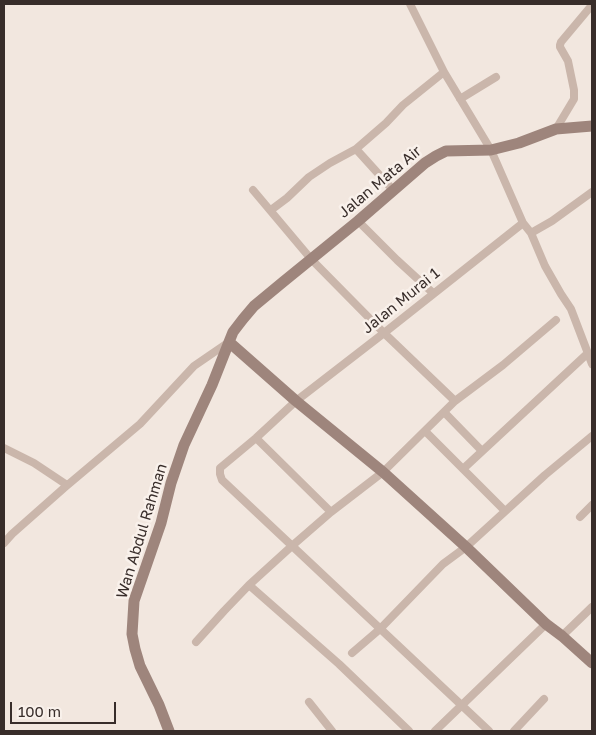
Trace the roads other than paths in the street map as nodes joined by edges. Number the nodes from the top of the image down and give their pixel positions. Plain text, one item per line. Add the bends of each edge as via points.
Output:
1 (410, 4) edge
2 (592, 5) edge
3 (444, 72) junction
4 (496, 77) dead end
5 (460, 99) junction
6 (592, 126) edge
7 (556, 130) junction
8 (356, 149) junction
9 (490, 150) junction
10 (253, 190) dead end
11 (393, 190) junction
12 (592, 192) edge
13 (271, 210) junction
14 (358, 221) junction
15 (523, 223) junction
16 (531, 233) junction
17 (311, 259) junction
18 (433, 293) junction
19 (556, 320) dead end
20 (384, 333) junction
21 (229, 342) junction
22 (588, 353) junction
23 (592, 364) edge
24 (296, 400) junction
25 (455, 401) junction
26 (444, 412) junction
27 (425, 431) junction
28 (592, 436) edge
29 (256, 438) junction
30 (4, 448) edge
31 (482, 451) junction
32 (463, 469) junction
33 (383, 472) junction
34 (67, 485) junction
35 (592, 505) edge
36 (505, 511) junction
37 (331, 512) junction
38 (580, 516) dead end
39 (4, 543) edge
40 (293, 545) junction
41 (466, 547) junction
42 (249, 585) junction
43 (592, 607) edge
44 (546, 624) junction
45 (380, 629) junction
46 (562, 636) junction
47 (196, 642) dead end
48 (352, 653) dead end
49 (592, 664) edge
50 (544, 699) dead end
51 (309, 702) dead end
52 (462, 706) junction
53 (170, 731) edge
54 (332, 731) edge
55 (409, 731) edge
56 (435, 731) edge
57 (489, 731) edge
58 (514, 731) edge

1 - 3 street
2 - 7 street via 560,45 569,68 574,98
3 - 5 street
3 - 8 street
4 - 5 street
5 - 9 street
6 - 7 street, Jalan Mata Air
7 - 9 street, Jalan Mata Air
8 - 11 street
8 - 13 street via 309,178
9 - 11 street, Jalan Mata Air via 446,151 425,163
9 - 15 street
10 - 13 street
11 - 14 street, Jalan Mata Air
12 - 16 street
13 - 17 street
14 - 17 street, Jalan Mata Air
14 - 18 street
15 - 16 street
15 - 18 street, Jalan Murai 1
16 - 22 street via 545,266 571,309
17 - 20 street
17 - 21 street, Jalan Mata Air via 254,306
18 - 20 street, Jalan Murai 1
19 - 25 street
20 - 24 street, Jalan Murai 1
20 - 25 street
21 - 24 street
21 - 34 street via 194,366 140,424
21 - 53 street, Wan Abdul Rahman via 184,446 134,601 132,634 135,649
22 - 23 street
22 - 31 street
24 - 29 street, Jalan Murai 1
24 - 33 street
25 - 26 street
26 - 27 street
26 - 31 street
27 - 32 street
27 - 33 street
28 - 36 street
29 - 37 street
29 - 40 street, Jalan Murai 1 via 220,468 222,480
30 - 34 street
31 - 32 street
32 - 36 street
33 - 37 street
33 - 41 street
34 - 39 street
35 - 38 street
36 - 41 street
37 - 40 street
40 - 42 street
40 - 45 street
41 - 44 street
41 - 45 street via 442,564
42 - 47 street
42 - 55 street
43 - 46 street
44 - 46 street
44 - 52 street
45 - 48 street
45 - 52 street
46 - 49 street
50 - 58 street
51 - 54 street
52 - 56 street
52 - 57 street

